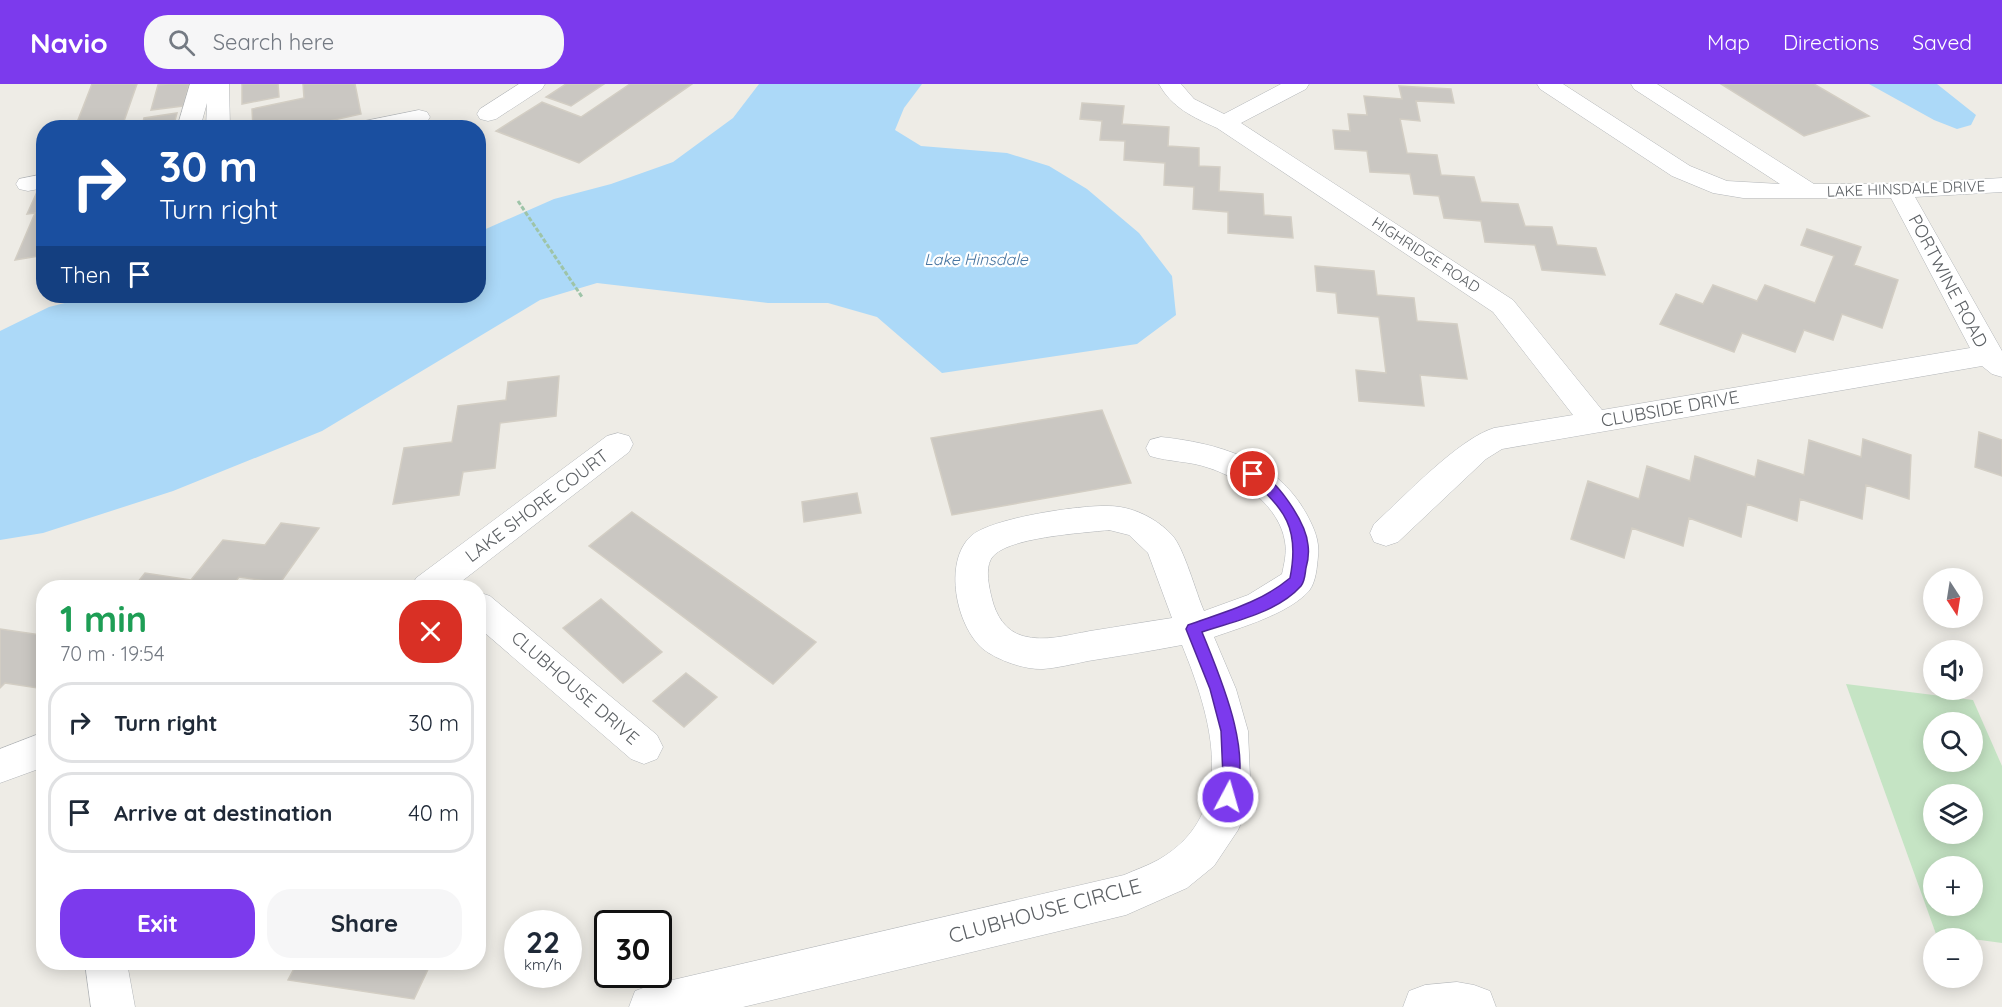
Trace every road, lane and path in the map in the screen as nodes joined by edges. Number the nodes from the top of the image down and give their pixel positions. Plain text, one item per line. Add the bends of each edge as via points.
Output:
1 (201, 84) edge
2 (218, 84) edge
3 (534, 84) edge
4 (1170, 84) edge
5 (1298, 84) edge
6 (1548, 84) edge
7 (1642, 84) edge
8 (488, 114) dead end
9 (419, 117) dead end
10 (190, 120) edge
11 (218, 120) edge
12 (404, 120) edge
13 (1225, 123) junction
14 (2002, 185) edge
15 (1899, 191) junction
16 (1809, 192) junction
17 (518, 201) dead end
18 (582, 297) dead end
19 (1995, 361) edge
20 (1594, 422) junction
21 (618, 444) dead end
22 (1161, 448) dead end
23 (1386, 533) dead end
24 (448, 580) edge
25 (486, 613) edge
26 (1193, 629) junction
27 (644, 747) dead end
28 (36, 752) edge
29 (0, 766) edge
30 (107, 970) edge
31 (113, 1007) edge
32 (651, 1007) edge
33 (1425, 1007) edge
34 (1474, 1007) edge

1 - 10 street
2 - 11 street
3 - 8 street
4 - 13 street, HIGHRIDGE ROAD via 1186,105
5 - 13 street
6 - 16 street, LAKE HINSDALE DRIVE via 1700,181 1743,191
7 - 16 street, LAKE HINSDALE DRIVE
9 - 12 street
13 - 20 street, HIGHRIDGE ROAD via 1503,306
14 - 15 street, LAKE HINSDALE DRIVE
15 - 16 street, LAKE HINSDALE DRIVE
15 - 19 street, PORTWINE ROAD
17 - 18 path
19 - 20 street, CLUBSIDE DRIVE
20 - 23 street, CLUBSIDE DRIVE via 1494,439 1475,451
21 - 24 street, LAKE SHORE COURT
22 - 26 street via 1226,460 1253,474 1291,514 1302,544 1297,581 1278,597
25 - 27 street, CLUBHOUSE DRIVE
26 - 26 street via 1162,546 1139,525 1109,518 1021,530 983,545 971,565 976,608 992,636 1022,652 1042,654
26 - 32 street, CLUBHOUSE CIRCLE via 1218,689 1229,731 1231,777 1224,817 1200,852 1173,874 1126,895
28 - 29 street
30 - 31 street
33 - 34 street

